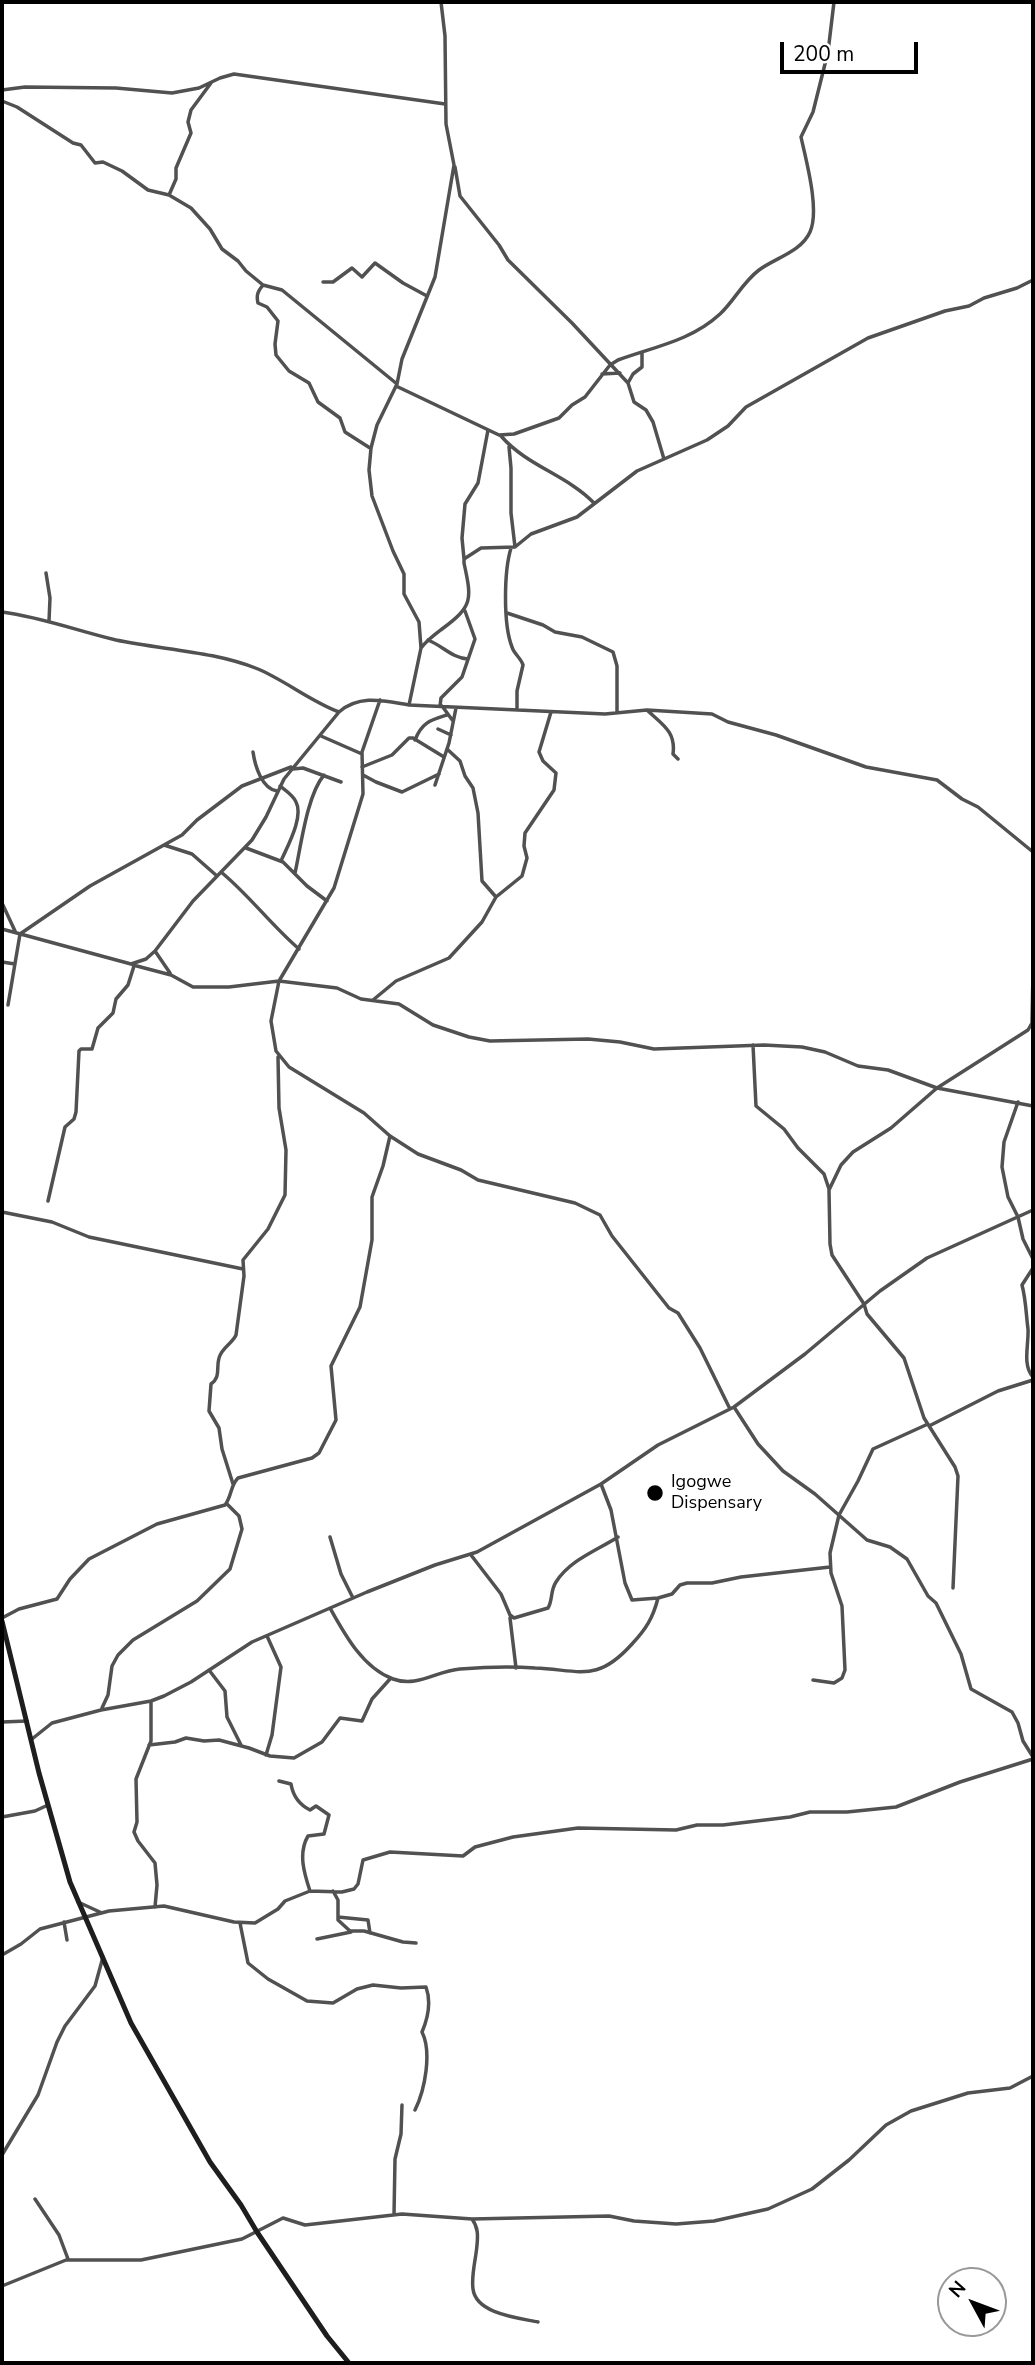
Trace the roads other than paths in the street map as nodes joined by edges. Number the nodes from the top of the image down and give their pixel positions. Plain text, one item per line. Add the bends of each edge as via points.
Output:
1 (441, 2) edge
2 (834, 2) edge
3 (212, 82) junction
4 (2, 90) edge
5 (2, 101) edge
6 (445, 104) junction
7 (454, 165) junction
8 (169, 195) junction
9 (1033, 281) edge
10 (323, 282) dead end
11 (263, 285) junction
12 (427, 296) junction
13 (642, 352) junction
14 (610, 365) junction
15 (620, 373) junction
16 (602, 374) junction
17 (628, 383) junction
18 (397, 385) junction
19 (488, 429) junction
20 (499, 435) junction
21 (508, 445) junction
22 (371, 448) junction
23 (664, 459) junction
24 (594, 503) junction
25 (513, 547) junction
26 (464, 559) junction
27 (46, 573) dead end
28 (465, 611) junction
29 (2, 612) edge
30 (507, 614) junction
31 (49, 621) junction
32 (428, 640) junction
33 (421, 648) junction
34 (468, 659) junction
35 (380, 700) junction
36 (409, 705) junction
37 (441, 706) junction
38 (456, 708) junction
39 (517, 710) junction
40 (647, 710) junction
41 (340, 712) junction
42 (551, 712) junction
43 (617, 713) junction
44 (447, 715) junction
45 (453, 721) junction
46 (438, 729) dead end
47 (451, 735) junction
48 (321, 736) junction
49 (415, 740) junction
50 (447, 749) junction
51 (253, 752) dead end
52 (362, 754) junction
53 (444, 757) junction
54 (678, 759) dead end
55 (362, 767) junction
56 (292, 768) junction
57 (439, 774) junction
58 (324, 775) junction
59 (363, 775) junction
60 (262, 778) junction
61 (341, 782) dead end
62 (435, 785) dead end
63 (280, 786) junction
64 (270, 790) junction
65 (277, 791) junction
66 (272, 801) junction
67 (164, 845) junction
68 (245, 848) junction
69 (1033, 852) edge
70 (281, 861) junction
71 (295, 873) junction
72 (219, 874) junction
73 (496, 897) junction
74 (327, 901) junction
75 (2, 903) edge
76 (2, 929) edge
77 (18, 932) junction
78 (299, 948) junction
79 (155, 951) junction
80 (2, 962) edge
81 (15, 964) junction
82 (133, 965) junction
83 (1033, 970) edge
84 (171, 975) junction
85 (279, 981) junction
86 (373, 1000) junction
87 (9, 1006) dead end
88 (752, 1045) junction
89 (278, 1055) junction
90 (937, 1088) junction
91 (1018, 1102) junction
92 (1033, 1105) edge
93 (390, 1136) junction
94 (830, 1190) junction
95 (48, 1201) dead end
96 (1033, 1210) edge
97 (2, 1212) edge
98 (1018, 1217) junction
99 (1033, 1259) edge
100 (1033, 1268) edge
101 (243, 1269) junction
102 (864, 1304) junction
103 (1033, 1379) edge
104 (732, 1408) junction
105 (929, 1425) junction
106 (233, 1484) junction
107 (601, 1484) junction
108 (226, 1503) junction
109 (839, 1515) junction
110 (330, 1537) dead end
111 (618, 1537) junction
112 (471, 1555) junction
113 (830, 1567) junction
114 (953, 1588) dead end
115 (353, 1598) junction
116 (658, 1598) junction
117 (330, 1608) junction
118 (510, 1615) junction
119 (2, 1620) edge
120 (267, 1636) junction
121 (516, 1668) junction
122 (209, 1670) junction
123 (390, 1679) junction
124 (813, 1680) dead end
125 (151, 1701) junction
126 (101, 1710) junction
127 (27, 1721) junction
128 (2, 1722) edge
129 (32, 1739) junction
130 (149, 1745) junction
131 (241, 1745) junction
132 (266, 1755) junction
133 (1033, 1758) edge
134 (279, 1781) dead end
135 (48, 1805) junction
136 (2, 1817) edge
137 (310, 1891) junction
138 (333, 1891) junction
139 (78, 1902) junction
140 (155, 1907) junction
141 (102, 1913) junction
142 (85, 1917) junction
143 (338, 1917) junction
144 (64, 1922) junction
145 (240, 1923) junction
146 (351, 1932) junction
147 (370, 1933) junction
148 (317, 1939) dead end
149 (67, 1940) dead end
150 (416, 1943) dead end
151 (2, 1955) edge
152 (103, 1955) junction
153 (1033, 2076) edge
154 (402, 2105) dead end
155 (415, 2110) dead end
156 (2, 2155) edge
157 (34, 2199) dead end
158 (394, 2215) junction
159 (472, 2219) junction
160 (257, 2232) junction
161 (68, 2259) junction
162 (2, 2286) edge
163 (538, 2322) dead end
164 (349, 2363) edge

1 - 6 street
2 - 13 street via 828,52 813,112 801,137 811,189 809,234 796,249 753,275 709,322 679,340
3 - 4 street via 172,93 116,88
3 - 6 street via 246,75
3 - 8 street via 191,110 191,133
5 - 8 street via 81,145 95,163 103,162 152,192
6 - 7 street
7 - 12 street via 437,268
7 - 14 street via 460,196 508,260
8 - 11 street via 198,215 222,249
9 - 23 street via 868,338 746,407 707,440
10 - 12 street via 334,282 352,268 362,277 375,263
11 - 18 street via 282,290
11 - 22 street via 257,299 278,321 276,355 289,371 309,383 318,402 340,418 345,432
12 - 18 street via 402,359
13 - 14 street
13 - 17 street via 642,367
14 - 15 street
14 - 16 street
15 - 16 street
15 - 17 street
16 - 20 street via 585,397 559,418 525,432
17 - 23 street via 634,402 653,422
18 - 19 street
18 - 22 street via 382,410
19 - 20 street
19 - 26 street via 478,483 466,503 461,538
20 - 21 street
21 - 24 street via 583,491
21 - 25 street
22 - 33 street via 370,489 404,574 404,594 417,615
23 - 24 street via 637,471
24 - 25 street via 578,517 531,534
25 - 26 street via 481,548
25 - 30 street via 506,569
26 - 28 street via 469,597
27 - 31 street
28 - 32 street
28 - 34 street via 475,636
29 - 31 street
30 - 39 street via 511,646 523,663
30 - 43 street via 582,637 613,652
31 - 41 street via 256,668
32 - 33 street
32 - 34 street via 454,657
33 - 36 street
34 - 37 street via 462,677 440,698
35 - 36 street
35 - 41 street via 355,702
35 - 52 street
36 - 37 street
37 - 38 street
37 - 44 street
38 - 39 street
38 - 45 street
39 - 42 street
40 - 43 street
40 - 54 street via 666,726
40 - 69 street via 712,714 866,767 930,777 978,807
41 - 48 street
42 - 43 street
42 - 73 street via 539,752 556,773 555,786 525,833 524,873
44 - 45 street
44 - 49 street via 427,722
45 - 47 street
46 - 47 street
47 - 50 street
48 - 52 street
48 - 56 street
49 - 53 street
49 - 55 street via 409,738 393,755
50 - 53 street
50 - 73 street via 460,761 473,788 482,881
51 - 60 street
52 - 55 street
53 - 57 street
55 - 59 street
56 - 58 street
56 - 60 street
56 - 63 street
57 - 59 street via 402,792
57 - 62 street
58 - 61 street
58 - 71 street via 309,808
59 - 74 street via 360,806
60 - 64 street
60 - 67 street via 242,786
63 - 65 street
63 - 70 street via 297,805 294,831
64 - 65 street
64 - 66 street
65 - 66 street
66 - 68 street via 260,829
67 - 72 street via 192,854
67 - 77 street
68 - 70 street
68 - 72 street
70 - 71 street
71 - 74 street
72 - 78 street via 238,886
72 - 79 street
73 - 86 street via 482,922 449,958 396,981
74 - 78 street
75 - 77 street
76 - 77 street
77 - 81 street
77 - 82 street
78 - 85 street
79 - 82 street
79 - 84 street
80 - 81 street
81 - 87 street
82 - 84 street
82 - 95 street via 128,985 116,999 113,1013 98,1028 92,1049 79,1051 76,1112 65,1127
83 - 90 street via 1028,1030
84 - 85 street via 193,987
85 - 86 street via 337,988
85 - 89 street via 271,1021
86 - 88 street via 399,1004 433,1025 490,1041 588,1039 654,1049
88 - 90 street via 814,1049
88 - 94 street via 756,1105 785,1129 819,1169
89 - 93 street via 289,1067 364,1112
89 - 101 street via 285,1195 268,1228 245,1256
90 - 91 street
90 - 94 street via 846,1159
91 - 92 street
91 - 98 street via 1002,1159 1008,1197
93 - 104 street via 418,1154 478,1180 575,1203 600,1215 612,1236 678,1313
93 - 106 street via 372,1197 372,1240 362,1300 331,1366 334,1423 317,1456 242,1476
94 - 102 street via 831,1250
96 - 98 street
97 - 101 street via 52,1222 89,1237
98 - 99 street
98 - 102 street via 927,1258
100 - 103 street via 1022,1285
101 - 106 street via 236,1335 222,1349 209,1395 209,1411 219,1428
102 - 104 street
102 - 105 street via 867,1314 904,1358
103 - 105 street
104 - 107 street via 658,1446
104 - 109 street via 775,1464
105 - 109 street via 870,1451
105 - 114 street via 958,1476
106 - 108 street
107 - 111 street
107 - 112 street
108 - 119 street via 164,1521 89,1559 57,1599 19,1609
108 - 126 street via 239,1516 242,1529 229,1569 197,1601 133,1640 118,1656
109 - 113 street
109 - 133 street via 867,1540 890,1547 907,1559 936,1603 964,1660 971,1689 1012,1712
110 - 115 street
111 - 116 street via 632,1600
111 - 118 street via 581,1558 561,1576 548,1608
112 - 115 street
112 - 118 street via 501,1594
113 - 116 street via 687,1583
113 - 124 street via 842,1605 846,1666 838,1682
115 - 117 street
116 - 121 street via 648,1626 605,1668 585,1673
117 - 120 street
117 - 123 street via 353,1646
118 - 121 street
119 - 127 main road
120 - 122 street
120 - 132 street via 281,1667
121 - 123 street via 440,1672 413,1683
122 - 125 street
122 - 131 street via 225,1691 228,1718
123 - 132 street via 372,1699 362,1721 340,1718 322,1742 300,1756
125 - 126 street
125 - 130 street
126 - 129 street via 52,1723
127 - 128 street
127 - 129 main road
129 - 135 main road
130 - 131 street via 186,1738
130 - 140 street via 136,1779 134,1832 155,1863
131 - 132 street
133 - 138 street via 896,1807 810,1812 676,1830 552,1831 477,1846 459,1856 387,1852 363,1860 356,1888
134 - 137 street via 291,1784 296,1799 307,1808 316,1806 329,1815 324,1834 309,1835 304,1844 303,1870
135 - 136 street
135 - 139 main road
137 - 138 street
137 - 145 street via 285,1901 255,1923
138 - 143 street
139 - 141 street
139 - 142 main road
140 - 141 street
140 - 145 street
141 - 142 street
142 - 144 street
142 - 152 main road
143 - 146 street
143 - 147 street via 368,1920
144 - 149 street
144 - 151 street via 40,1929
145 - 155 street via 248,1963 307,2001 333,2003 373,1984 426,1987 429,2002 422,2032 427,2062
146 - 147 street
146 - 148 street
147 - 150 street
152 - 156 street via 95,1986 65,2026 36,2100
152 - 160 main road via 139,2037 195,2138
153 - 159 street via 1010,2088 968,2093 897,2117 811,2189 755,2213 676,2224 610,2216
154 - 158 street
157 - 161 street via 56,2229
158 - 159 street
158 - 160 street via 305,2225 283,2218
159 - 163 street via 478,2234 472,2286 476,2299 504,2314
160 - 161 street via 141,2260
160 - 164 main road
161 - 162 street

